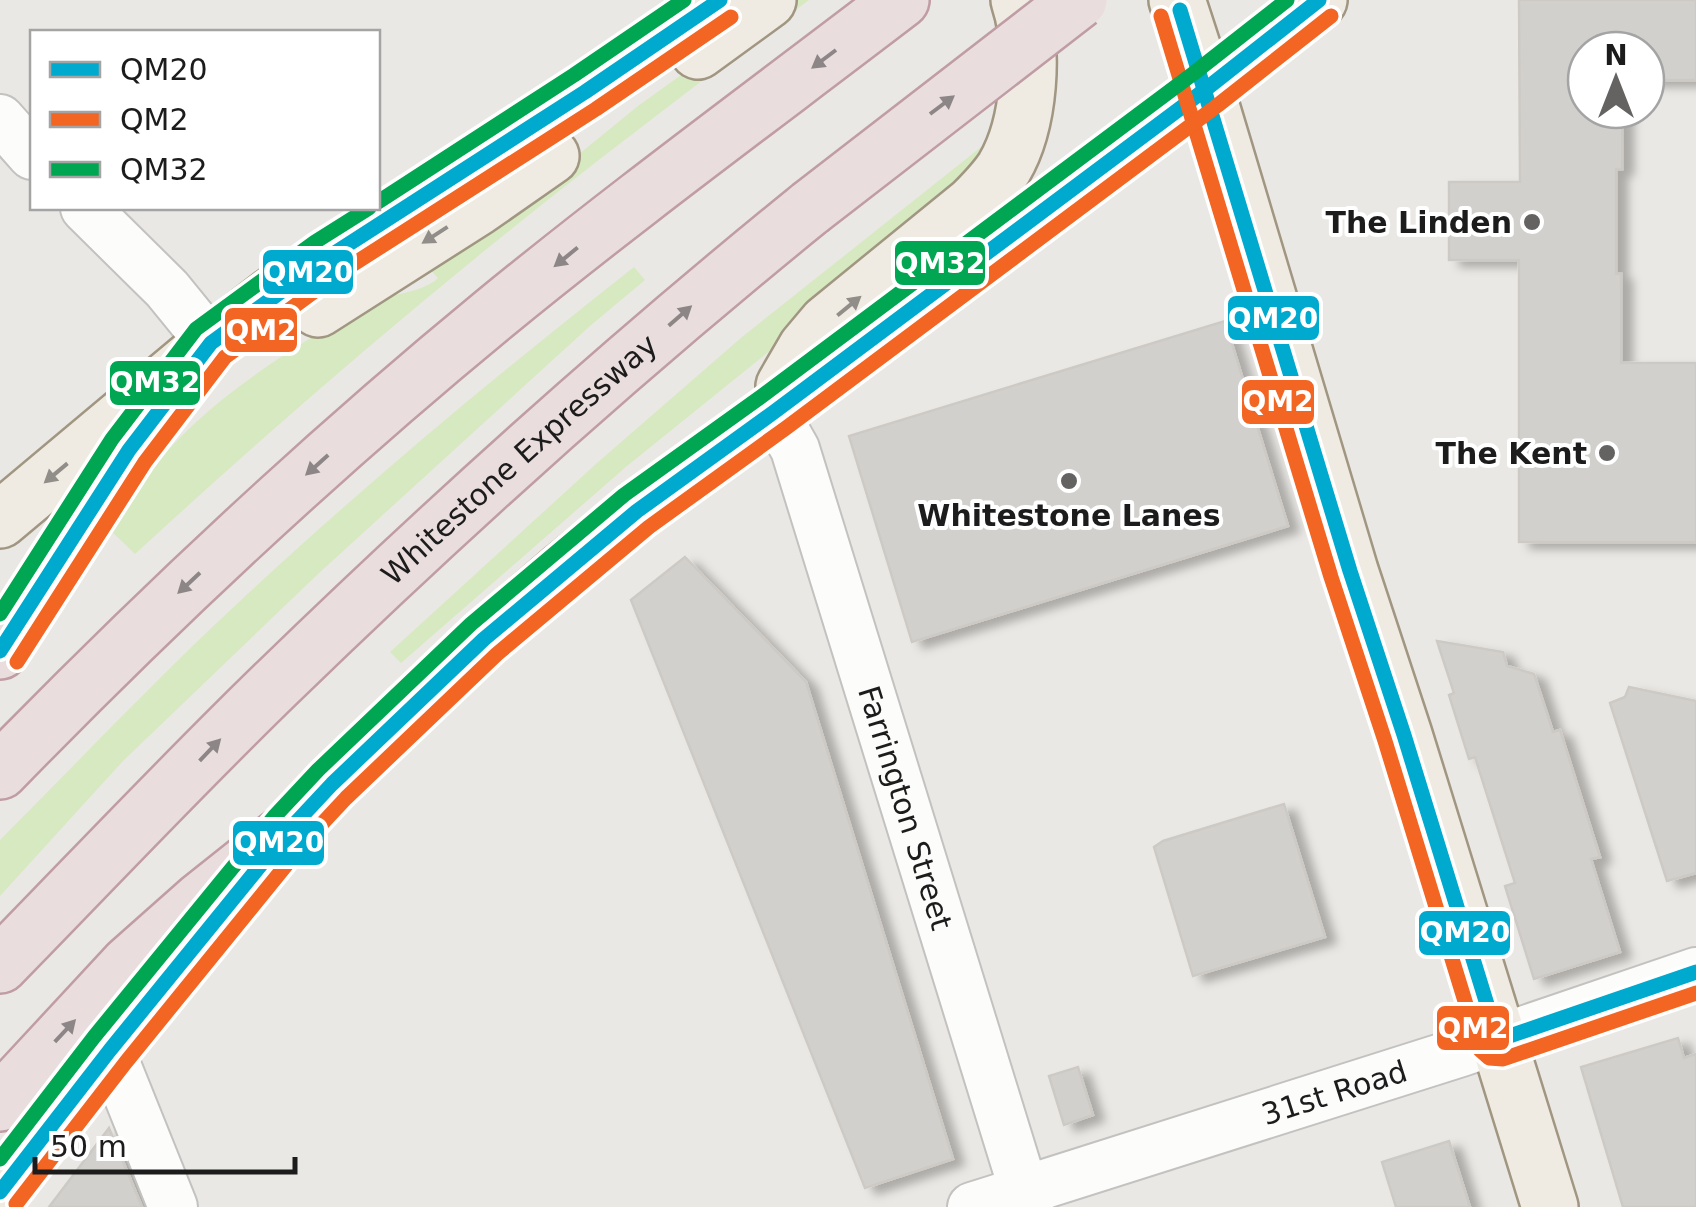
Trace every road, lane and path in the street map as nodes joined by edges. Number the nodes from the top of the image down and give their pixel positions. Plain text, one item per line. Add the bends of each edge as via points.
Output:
1 (720, 0) edge
2 (768, 0) edge
3 (901, 0) edge
4 (1019, 0) edge
5 (1079, 0) edge
6 (1177, 0) edge
7 (1319, 0) edge
8 (1206, 89) junction
9 (0, 119) edge
10 (30, 153) edge
11 (87, 210) edge
12 (211, 343) junction
13 (774, 412) junction
14 (0, 520) edge
15 (0, 652) edge
16 (0, 770) edge
17 (142, 819) junction
18 (289, 830) junction
19 (0, 965) edge
20 (1696, 972) edge
21 (0, 984) edge
22 (1498, 1040) junction
23 (110, 1050) junction
24 (0, 1103) edge
25 (0, 1192) edge
26 (1026, 1199) edge
27 (173, 1207) edge
28 (972, 1207) edge
29 (1550, 1207) edge

1 - 12 main road via 326,258
2 -> 12 main road via 493,196 319,308 281,328
3 -> 16 highway via 596,233 346,440 152,618
13 -> 4 main road via 816,334 972,204 1006,165 1027,79
17 -> 5 highway, Whitestone Expressway, bridge via 288,673 608,378 810,208
6 - 8 main road
7 - 8 main road
8 - 13 main road
8 - 22 main road
9 - 10 street
11 - 12 street
12 -> 14 main road
12 - 15 highway via 130,450
13 - 18 main road via 521,606
13 - 26 street, Farrington Street via 795,449
17 - 19 highway, Whitestone Expressway
17 - 21 highway
18 - 23 main road
24 -> 18 highway via 130,964
20 - 22 street, 31st Road
22 - 26 street, 31st Road
22 - 29 main road
23 - 25 main road
23 - 27 street
26 - 28 street, 31st Road

